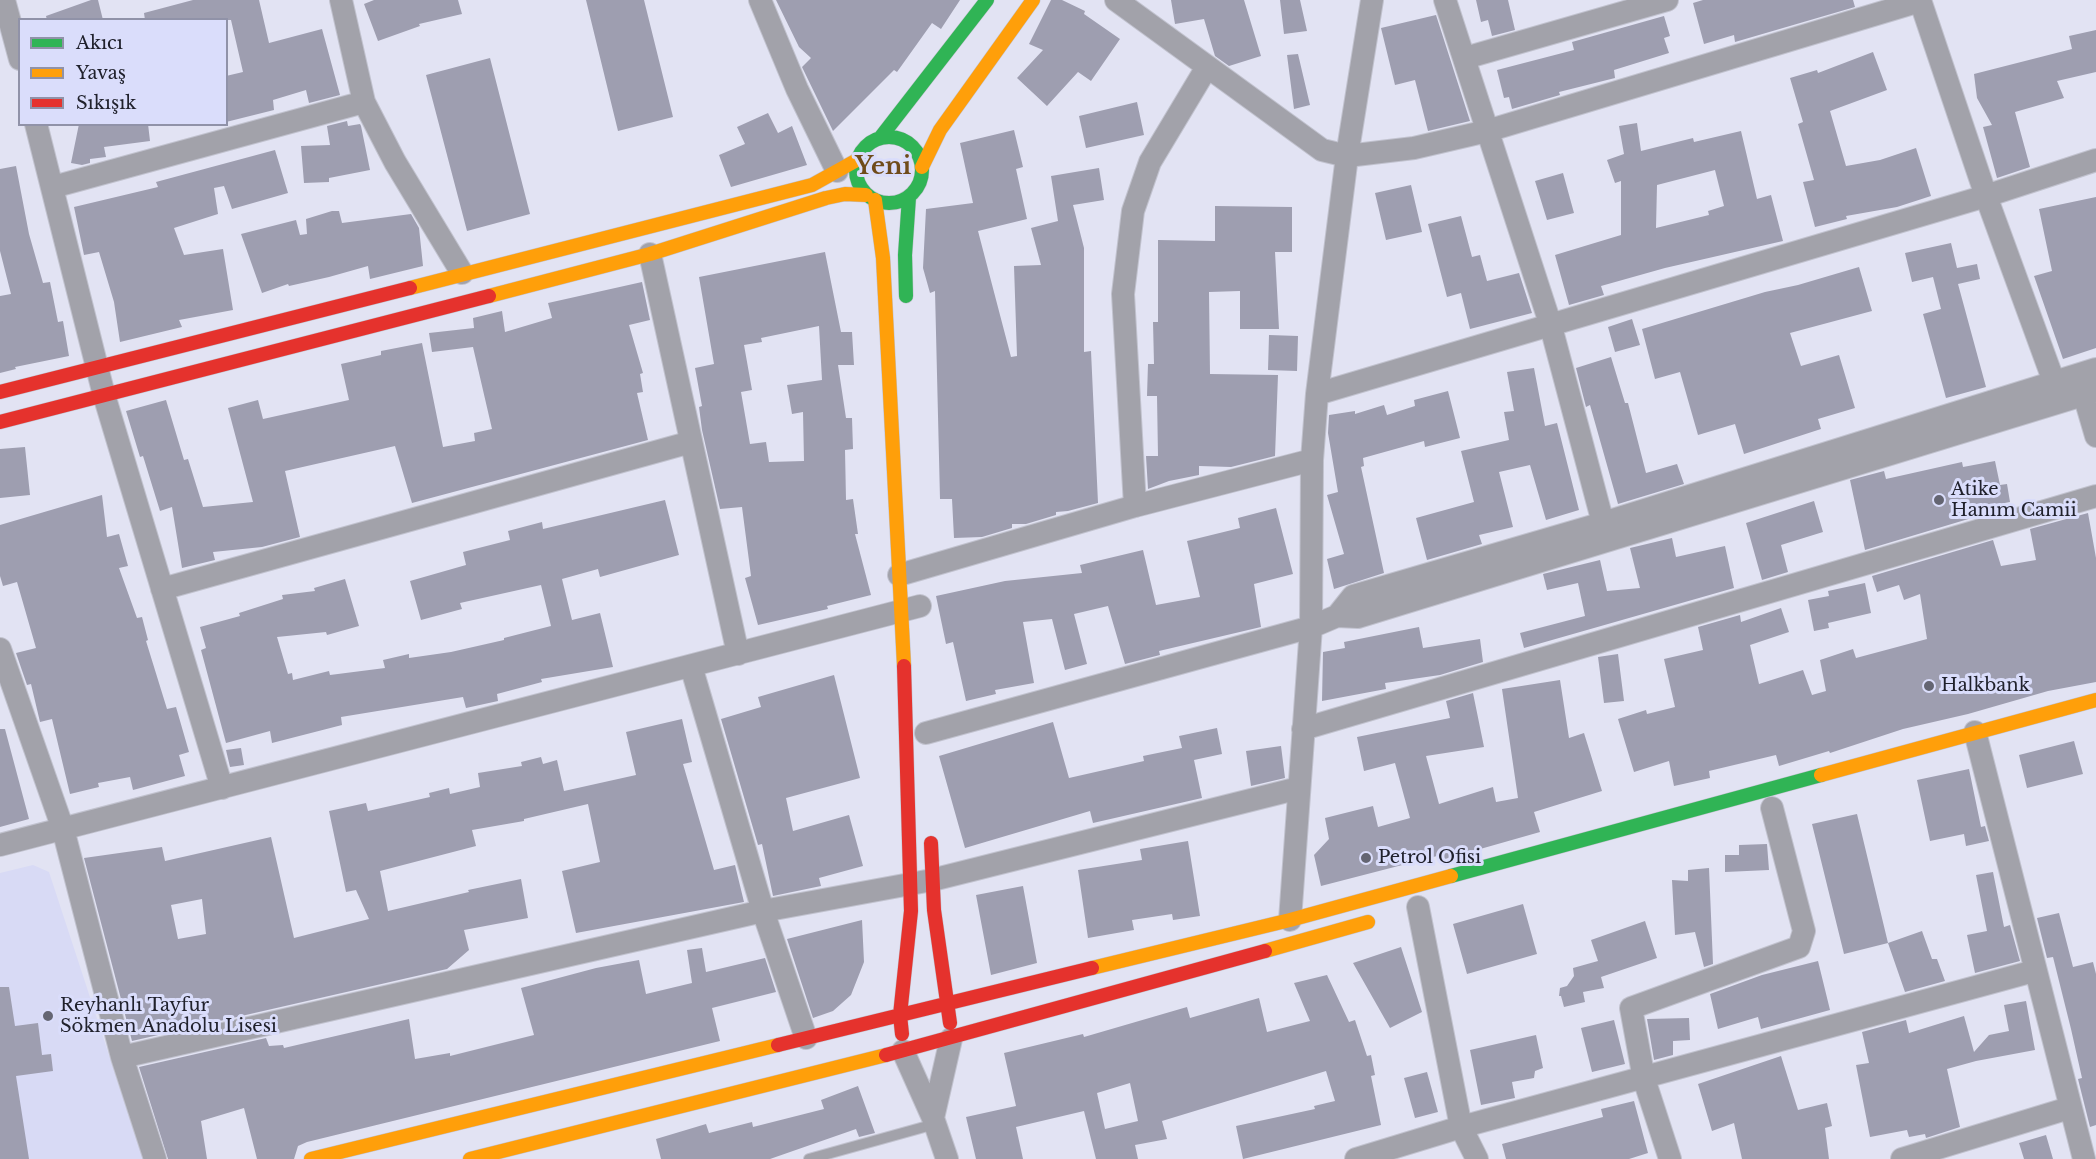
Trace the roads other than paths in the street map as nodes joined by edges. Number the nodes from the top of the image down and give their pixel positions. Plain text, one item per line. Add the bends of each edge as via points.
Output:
1 (4, 0) edge
2 (341, 0) edge
3 (760, 0) edge
4 (987, 0) edge
5 (1033, 0) edge
6 (1116, 0) edge
7 (1372, 0) edge
8 (1445, 0) edge
9 (1667, 0) edge
10 (1920, 0) edge
11 (18, 52) edge
12 (1465, 58) junction
13 (1207, 67) junction
14 (364, 102) junction
15 (37, 126) edge
16 (1487, 131) junction
17 (880, 138) junction
18 (1347, 156) junction
19 (857, 160) junction
20 (2096, 160) edge
21 (922, 166) junction
22 (837, 171) junction
23 (53, 188) junction
24 (1986, 196) junction
25 (871, 197) junction
26 (909, 197) junction
27 (650, 254) junction
28 (462, 273) junction
29 (907, 314) dead end
30 (1550, 323) junction
31 (99, 367) junction
32 (2096, 369) edge
33 (2054, 382) junction
34 (0, 392) edge
35 (2090, 393) edge
36 (1317, 394) junction
37 (104, 395) junction
38 (0, 422) edge
39 (2096, 436) edge
40 (691, 442) junction
41 (1312, 460) junction
42 (2096, 496) edge
43 (1136, 506) junction
44 (1603, 523) junction
45 (912, 568) junction
46 (162, 589) junction
47 (914, 611) junction
48 (1337, 616) junction
49 (1311, 627) junction
50 (0, 649) edge
51 (738, 654) junction
52 (691, 666) junction
53 (2096, 700) edge
54 (1303, 729) junction
55 (926, 733) dead end
56 (1979, 745) junction
57 (222, 788) junction
58 (1299, 789) junction
59 (1772, 808) dead end
60 (930, 824) dead end
61 (63, 829) junction
62 (0, 845) edge
63 (921, 882) junction
64 (1418, 908) dead end
65 (763, 911) junction
66 (1384, 917) dead end
67 (1290, 920) junction
68 (2034, 971) junction
69 (949, 1004) junction
70 (900, 1015) junction
71 (806, 1038) junction
72 (951, 1039) junction
73 (903, 1051) junction
74 (122, 1057) junction
75 (1644, 1079) junction
76 (2069, 1108) junction
77 (934, 1121) junction
78 (1461, 1127) junction
79 (2087, 1151) edge
80 (496, 1156) edge
81 (1371, 1157) edge
82 (155, 1159) edge
83 (311, 1159) edge
84 (470, 1159) edge
85 (809, 1159) edge
86 (947, 1159) edge
87 (1478, 1159) edge
88 (1670, 1159) edge
89 (1902, 1159) edge

1 - 11 street
2 - 14 street
3 - 22 street
4 - 17 street
5 - 21 street via 940,130
6 - 13 street
7 - 18 street
8 - 12 street
9 - 12 street
10 - 16 street
10 - 24 street
12 - 16 street
13 - 18 street via 1322,150
13 - 43 street via 1150,162 1133,211 1123,294
14 - 23 street
14 - 28 street
15 - 23 street
16 - 18 street via 1414,148
16 - 30 street
17 - 19 street via 869,143
17 - 21 street via 905,141 914,148
18 - 36 street
19 - 22 street
19 - 25 street via 859,185
20 - 24 street
21 - 26 street via 918,186
22 - 28 street via 812,185
23 - 31 street
24 - 30 street
24 - 33 street
25 - 26 street via 886,203
25 - 27 street via 845,194 826,198
25 - 45 street via 883,258
26 - 29 street via 905,255
27 - 37 street
27 - 40 street
28 - 31 street
30 - 36 street
30 - 44 street
31 - 34 street
31 - 37 street
32 - 33 street
33 - 35 street
33 - 44 street
35 - 39 street
35 - 48 street via 1359,617
36 - 41 street
37 - 38 street
37 - 46 street
40 - 46 street
40 - 51 street
41 - 43 street
41 - 49 street
42 - 54 street
43 - 45 street
44 - 48 street via 1353,596
45 - 47 street
45 - 47 street
46 - 57 street
47 - 51 street
47 - 63 street
48 - 49 street
49 - 54 street
49 - 55 street
50 - 61 street
51 - 52 street
52 - 57 street
52 - 65 street
53 - 56 street
54 - 58 street
56 - 67 street
56 - 68 street
57 - 61 street
58 - 63 street
58 - 67 street
59 - 75 street via 1804,931 1799,947 1631,1008
60 - 63 street
61 - 62 street
61 - 74 street
63 - 65 street
63 - 69 street via 934,910
63 - 70 street via 911,911
64 - 78 street
65 - 71 street
65 - 74 street
66 - 72 street
67 - 69 street
68 - 75 street
68 - 76 street
69 - 70 street
69 - 72 street
70 - 71 street
70 - 73 street
71 - 83 street
72 - 73 street
72 - 77 street
73 - 77 street
73 - 80 street
74 - 82 street
75 - 78 street
75 - 88 street
76 - 79 street
76 - 89 street
77 - 85 lane
77 - 86 street
78 - 81 street
78 - 87 street
80 - 84 street

